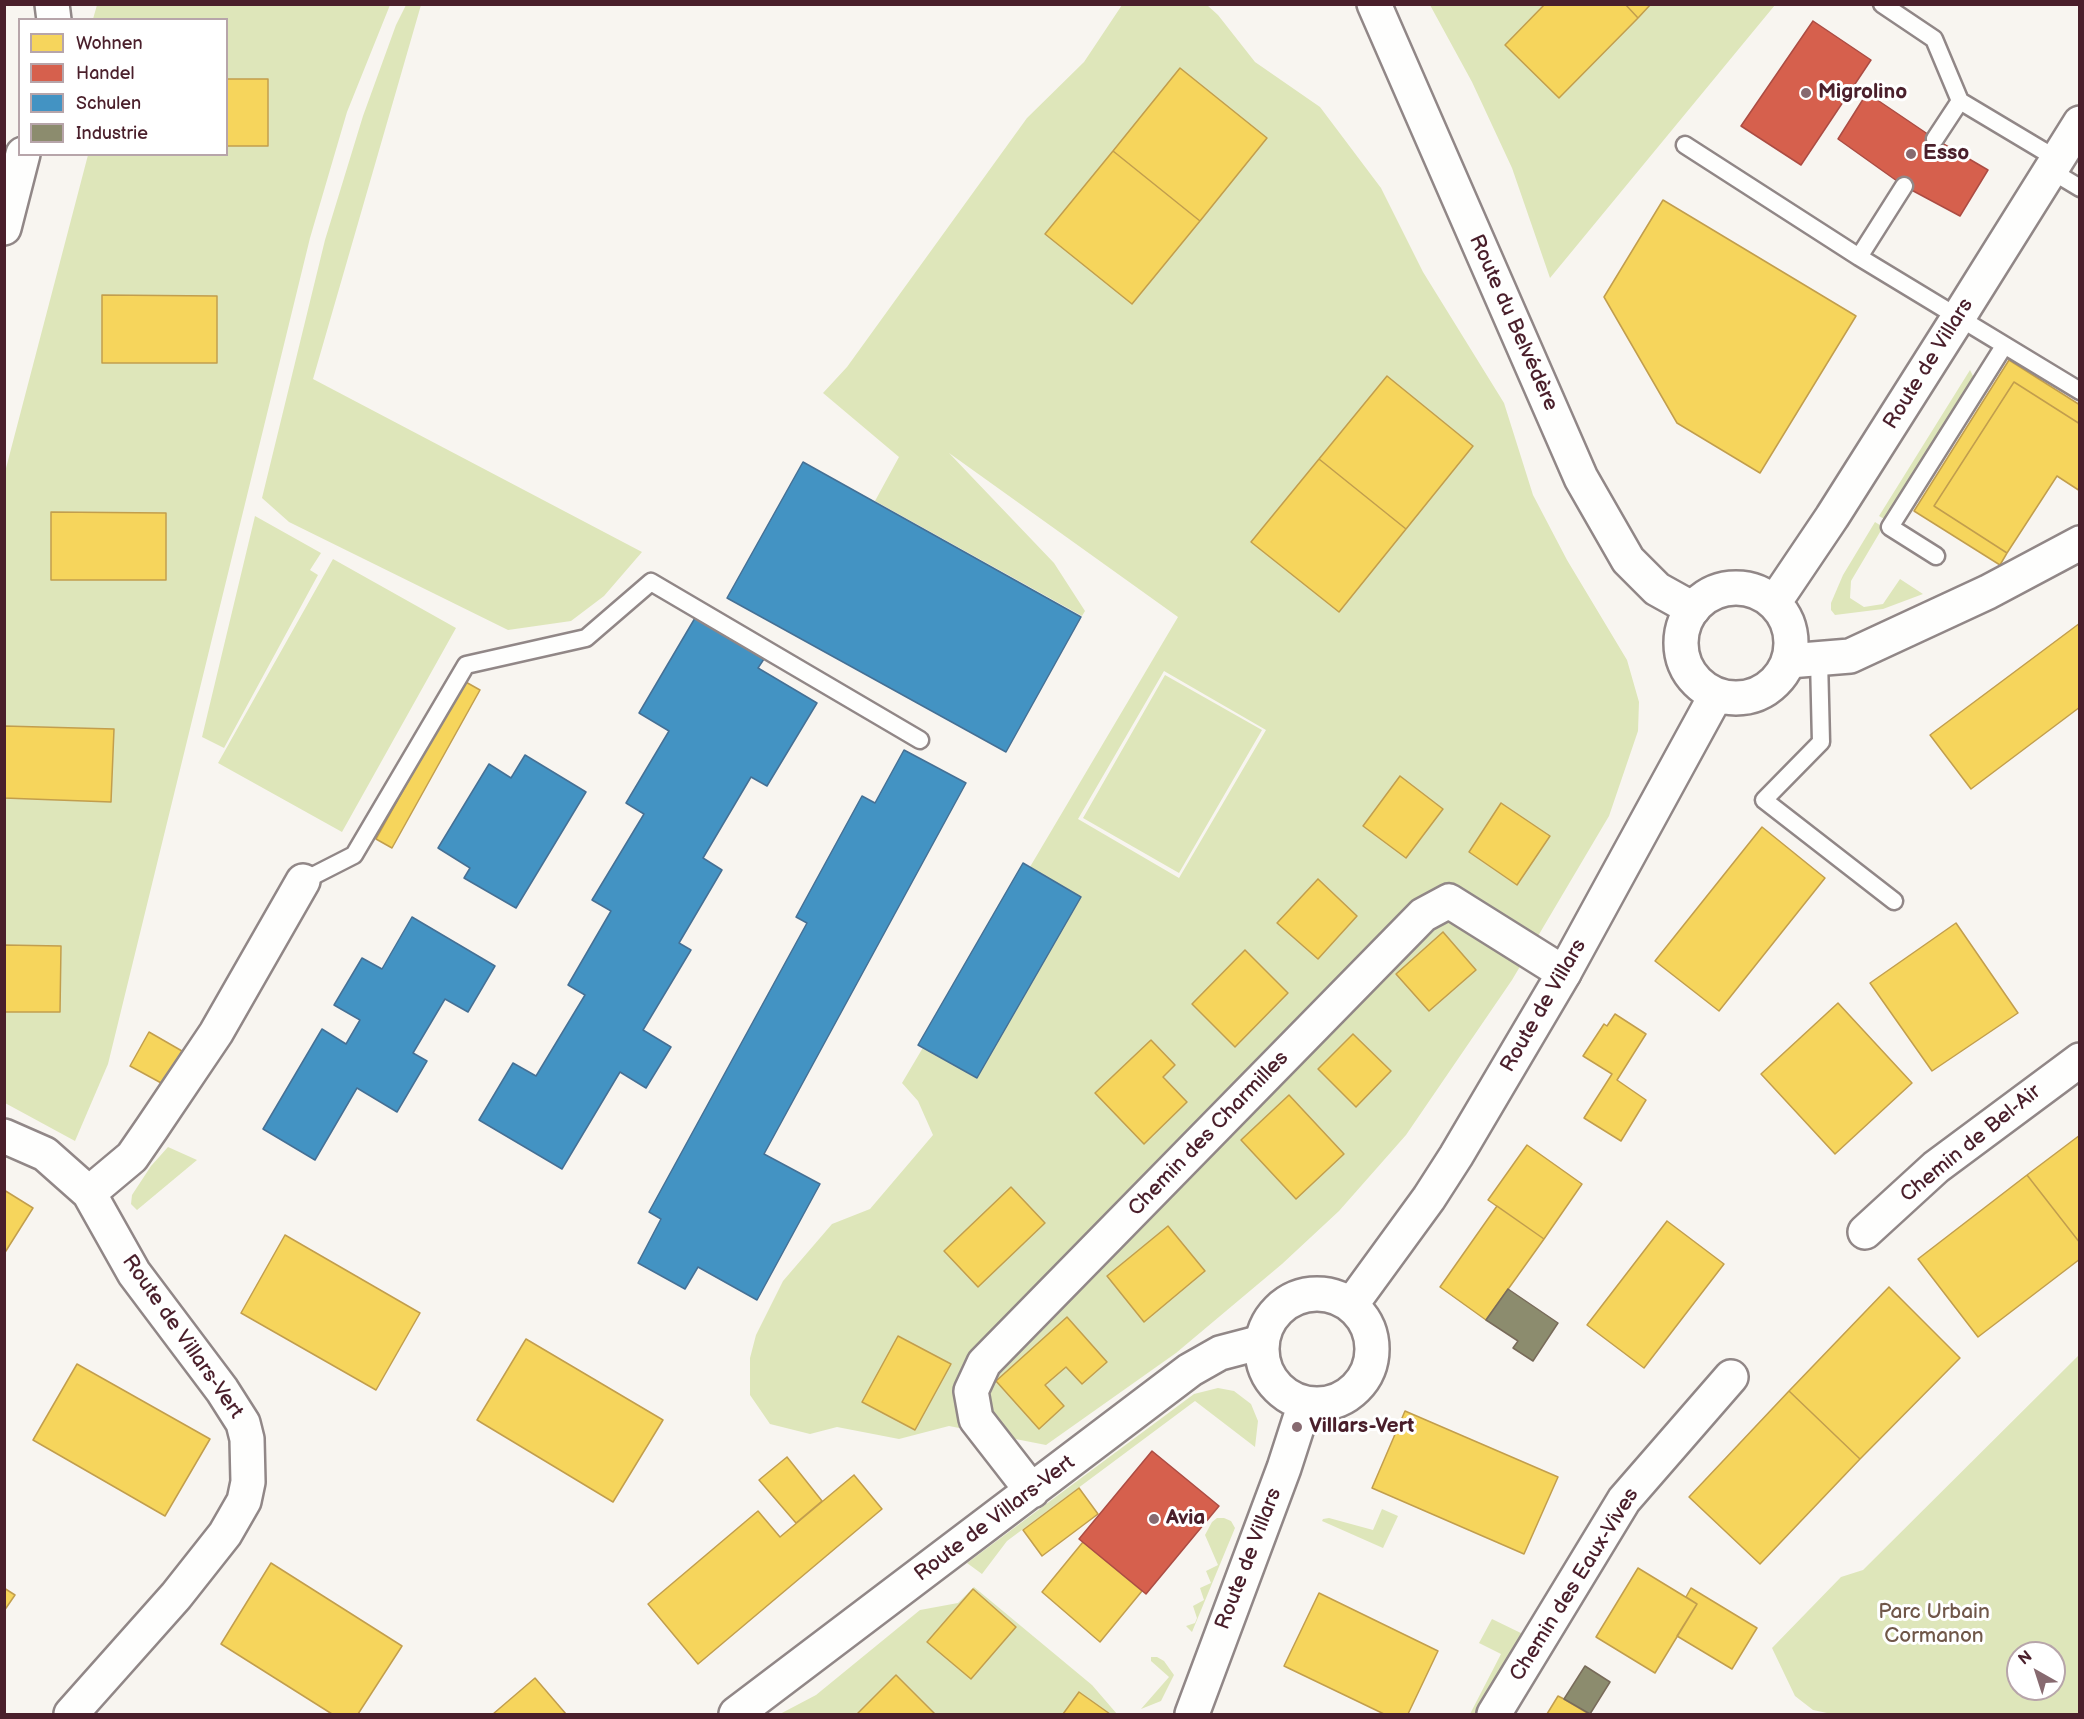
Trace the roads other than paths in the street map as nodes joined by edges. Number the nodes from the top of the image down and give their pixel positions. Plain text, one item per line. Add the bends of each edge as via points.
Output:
1 (1374, 4) edge
2 (1882, 4) edge
3 (1960, 101) junction
4 (2079, 123) edge
5 (1935, 139) dead end
6 (1685, 145) dead end
7 (22, 156) edge
8 (2054, 165) junction
9 (1904, 186) dead end
10 (2079, 188) edge
11 (4, 228) edge
12 (1859, 257) junction
13 (1959, 318) junction
14 (2004, 346) junction
15 (2079, 391) edge
16 (2079, 543) edge
17 (1936, 556) dead end
18 (1774, 603) junction
19 (1693, 609) junction
20 (1804, 660) junction
21 (1716, 695) junction
22 (920, 740) dead end
23 (303, 881) joint
24 (1894, 901) dead end
25 (1564, 973) junction
26 (2079, 1060) edge
27 (4, 1136) edge
28 (89, 1193) junction
29 (1865, 1232) dead end
30 (1351, 1305) junction
31 (1262, 1342) junction
32 (1731, 1377) dead end
33 (1305, 1403) junction
34 (1032, 1491) junction
35 (72, 1714) edge
36 (736, 1714) edge
37 (1192, 1714) edge
38 (1494, 1714) edge

1 - 19 street, Route du Belvédère via 1581,478 1628,560 1657,589
2 - 3 lane via 1934,39
3 - 5 lane
3 - 8 lane
4 - 8 street, Route de Villars
6 - 12 lane
7 - 11 street
8 - 10 lane
8 - 13 street, Route de Villars
9 - 12 lane
12 - 13 lane
13 - 14 lane
13 - 18 street, Route de Villars
14 - 15 lane
14 - 17 lane via 1890,527
16 - 20 street via 1988,592 1851,656
18 - 19 street via 1759,593 1724,590
18 - 20 street via 1784,615 1791,645
19 - 21 street via 1683,632 1683,658 1695,680
20 - 21 street via 1759,694 1738,699
20 - 24 lane via 1821,742 1764,800
21 - 25 street, Route de Villars
22 - 23 lane via 651,582 586,638 466,666 354,855
23 - 28 street via 216,1033 139,1147
25 - 30 street, Route de Villars via 1456,1156
25 - 34 street, Chemin des Charmilles via 1449,901 1423,915 984,1363 971,1392 976,1419
26 - 29 street, Chemin de Bel-Air via 1936,1167
27 - 28 street, Route de Villars-Vert via 45,1154
28 - 35 street, Route de Villars-Vert via 134,1273 243,1423 248,1439 248,1482 244,1502 225,1534
30 - 31 street via 1334,1296 1296,1298 1280,1308 1268,1323
30 - 33 street via 1364,1318 1371,1336 1368,1372 1357,1388 1342,1398 1324,1404
31 - 33 street via 1265,1366 1277,1387
31 - 34 street, Route de Villars-Vert via 1220,1353 1190,1370
32 - 38 street, Chemin des Eaux-Vives via 1624,1500
33 - 37 street, Route de Villars
34 - 36 street, Route de Villars-Vert

